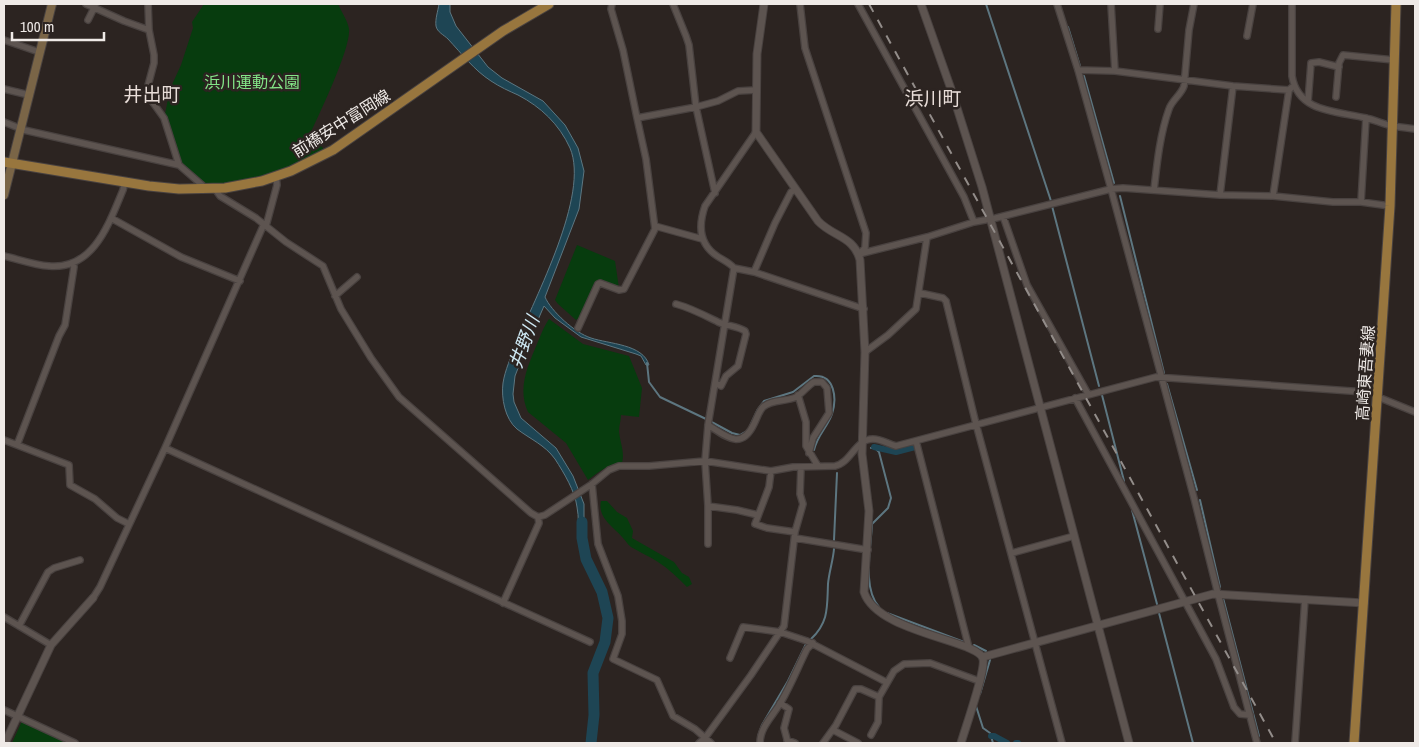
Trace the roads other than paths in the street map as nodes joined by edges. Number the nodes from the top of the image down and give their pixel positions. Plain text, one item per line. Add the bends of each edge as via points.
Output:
1 (52, 4) edge
2 (86, 4) edge
3 (148, 4) edge
4 (549, 4) edge
5 (612, 4) edge
6 (673, 4) edge
7 (764, 4) edge
8 (800, 4) edge
9 (858, 4) edge
10 (921, 4) edge
11 (1057, 4) edge
12 (1111, 4) edge
13 (1160, 4) edge
14 (1194, 4) edge
15 (1253, 4) edge
16 (1292, 4) edge
17 (1396, 4) edge
18 (95, 6) junction
19 (88, 20) dead end
20 (1158, 29) dead end
21 (149, 30) junction
22 (1247, 36) dead end
23 (4, 40) edge
24 (39, 52) junction
25 (1394, 60) junction
26 (1339, 67) junction
27 (1078, 70) junction
28 (1115, 71) junction
29 (1185, 81) junction
30 (1294, 85) junction
31 (1233, 86) junction
32 (4, 89) edge
33 (756, 90) junction
34 (1289, 90) junction
35 (29, 96) junction
36 (1336, 97) dead end
37 (1308, 102) junction
38 (696, 107) junction
39 (637, 118) junction
40 (1366, 118) junction
41 (4, 122) edge
42 (1391, 126) junction
43 (20, 128) junction
44 (1415, 129) edge
45 (756, 132) junction
46 (8, 163) edge
47 (179, 165) junction
48 (276, 176) junction
49 (125, 182) junction
50 (210, 189) junction
51 (1111, 189) junction
52 (795, 190) junction
53 (1154, 190) junction
54 (715, 192) junction
55 (4, 195) edge
56 (1220, 195) junction
57 (1273, 196) junction
58 (1361, 202) junction
59 (1390, 206) junction
60 (1003, 216) junction
61 (111, 218) junction
62 (990, 219) junction
63 (974, 222) junction
64 (265, 225) junction
65 (655, 226) junction
66 (927, 237) junction
67 (702, 239) junction
68 (859, 254) junction
69 (4, 256) edge
70 (73, 262) junction
71 (734, 268) junction
72 (754, 272) junction
73 (357, 277) dead end
74 (240, 281) junction
75 (920, 293) junction
76 (335, 296) junction
77 (676, 304) dead end
78 (864, 309) junction
79 (724, 324) junction
80 (576, 327) dead end
81 (865, 352) junction
82 (1161, 377) junction
83 (716, 383) junction
84 (1088, 394) junction
85 (798, 395) junction
86 (1379, 395) junction
87 (1075, 398) junction
88 (1040, 407) junction
89 (1415, 412) edge
90 (708, 424) junction
91 (976, 424) junction
92 (4, 440) edge
93 (916, 441) junction
94 (862, 442) junction
95 (17, 445) junction
96 (165, 448) junction
97 (809, 453) junction
98 (705, 462) junction
99 (818, 466) junction
100 (801, 467) junction
101 (771, 471) junction
102 (592, 484) junction
103 (708, 506) junction
104 (758, 516) junction
105 (538, 517) junction
106 (129, 524) junction
107 (795, 535) junction
108 (1074, 536) junction
109 (708, 544) dead end
110 (868, 550) junction
111 (1012, 553) junction
112 (80, 560) dead end
113 (1218, 594) junction
114 (92, 598) joint
115 (1305, 599) junction
116 (1186, 602) junction
117 (503, 603) junction
118 (1364, 603) junction
119 (4, 617) edge
120 (1098, 625) junction
121 (19, 626) junction
122 (780, 632) junction
123 (590, 642) dead end
124 (1035, 642) junction
125 (813, 643) junction
126 (51, 645) junction
127 (969, 648) junction
128 (983, 657) junction
129 (730, 658) dead end
130 (886, 682) junction
131 (979, 682) junction
132 (879, 697) junction
133 (780, 703) junction
134 (4, 710) edge
135 (1250, 715) junction
136 (18, 716) junction
137 (833, 730) junction
138 (871, 735) dead end
139 (705, 738) junction
140 (788, 741) edge
141 (5, 743) edge
142 (75, 743) edge
143 (699, 743) edge
144 (711, 743) edge
145 (760, 743) edge
146 (795, 743) edge
147 (823, 743) edge
148 (858, 743) edge
149 (961, 743) edge
150 (1062, 743) edge
151 (1129, 743) edge
152 (1259, 743) edge
153 (1295, 743) edge
154 (1354, 743) edge

1 - 24 main road
2 - 18 street
3 - 21 street
4 - 48 main road, 前橋安中富岡線 via 333,150
5 - 39 street
6 - 38 street via 686,36
7 - 33 street
8 - 68 street via 805,48 866,233 865,248
9 - 63 street via 964,197
10 - 62 street via 951,89
11 - 27 street
12 - 28 street
13 - 20 street
14 - 29 street
15 - 22 street
16 - 30 street
17 - 25 main road, 高崎東吾妻線
18 - 19 street
18 - 21 street
21 - 47 street via 154,63 146,93 166,122
23 - 24 street
24 - 35 main road
25 - 26 street via 1344,55
25 - 42 main road, 高崎東吾妻線
26 - 36 street
26 - 37 street via 1311,63
27 - 28 street
27 - 51 street
28 - 29 street
29 - 31 street
29 - 53 street via 1182,93 1168,112
30 - 34 street
30 - 37 street via 1298,94
31 - 34 street
31 - 56 street
32 - 35 street
33 - 38 street via 738,91
33 - 45 street
34 - 57 street
35 - 43 main road
37 - 40 street via 1320,108
38 - 39 street
38 - 54 street
39 - 65 street
40 - 42 street
40 - 58 street
41 - 43 street
42 - 44 street
42 - 59 main road, 高崎東吾妻線
43 - 46 main road
43 - 47 street
45 - 52 street
45 - 54 street
46 - 49 main road, 前橋安中富岡線
46 - 55 main road
47 - 50 street
48 - 50 main road, 前橋安中富岡線 via 250,184
48 - 64 street via 277,185
49 - 50 main road, 前橋安中富岡線 via 165,188
49 - 61 street
50 - 64 street
51 - 53 street
51 - 60 street
51 - 82 street
52 - 68 street via 822,225 850,242
52 - 72 street via 775,223
53 - 56 street
54 - 67 street via 703,212
56 - 57 street
57 - 58 street
58 - 59 street
59 - 86 main road, 高崎東吾妻線
60 - 62 street
60 - 84 street via 1027,285
61 - 70 street via 98,242
61 - 74 street via 181,257
62 - 63 street
62 - 88 street
63 - 66 street
64 - 74 street
64 - 76 street via 323,266
65 - 67 street
65 - 80 street via 624,288 619,290 598,284
66 - 68 street
66 - 75 street
67 - 71 street via 706,248
68 - 78 street
69 - 70 street via 44,266
70 - 95 street via 65,325
71 - 72 street
71 - 79 street
72 - 78 street
73 - 76 street
74 - 96 street
75 - 81 street via 916,309
75 - 91 street via 946,301
76 - 105 street via 340,310 370,358 399,397
77 - 79 street
78 - 81 street
79 - 83 street
79 - 83 street via 740,328 746,334 738,366 726,376 721,386
81 - 94 street
82 - 84 street
82 - 86 street
82 - 113 street
83 - 90 street
84 - 87 street
85 - 90 street via 763,407 750,433 740,439 730,438
85 - 97 street via 806,422 805,441
85 - 97 street via 814,382 822,382 827,388 829,413 813,438
86 - 89 street
86 - 118 main road, 高崎東吾妻線
87 - 88 street
87 - 116 street
88 - 91 street
88 - 108 street
90 - 98 street
91 - 93 street
91 - 111 street
92 - 95 street
93 - 94 street via 896,446 872,439
93 - 127 street
94 - 99 street via 839,465
94 - 110 street via 869,511
95 - 106 street via 69,464 70,484
96 - 106 street
96 - 117 street
97 - 99 street
98 - 101 street
98 - 102 street via 619,466
98 - 103 street
99 - 100 street
100 - 101 street
100 - 107 street via 802,504
101 - 104 street via 769,487
102 - 105 street
102 - 139 street via 598,544 618,596 622,620 622,634 613,659 657,680 673,716
103 - 104 street
103 - 109 street
104 - 107 street via 755,524
105 - 117 street via 539,523
106 - 114 street
107 - 110 street
107 - 122 street via 784,626
108 - 111 street
108 - 120 street
110 - 127 street via 864,592 878,612
111 - 124 street
112 - 121 street via 48,572
113 - 115 street
113 - 116 street
113 - 135 street
114 - 126 street
115 - 118 street
115 - 153 street
116 - 120 street
116 - 135 street via 1216,659 1234,707 1240,714
117 - 123 street
118 - 154 main road, 高崎東吾妻線
119 - 121 street
120 - 124 street
120 - 151 street
121 - 126 street
122 - 125 street
122 - 129 street via 743,627
122 - 139 street
124 - 128 street
124 - 150 street
125 - 130 street
125 - 133 street
126 - 136 street
127 - 128 street
128 - 131 street
130 - 131 street via 898,667 922,662
130 - 132 street
131 - 149 street
132 - 137 street via 855,689
132 - 138 street via 878,722
133 - 140 street via 788,709 784,728
133 - 145 street via 764,728
134 - 136 street
135 - 152 street
136 - 141 street
136 - 142 street
137 - 147 street
137 - 148 street
139 - 143 street
139 - 144 street
140 - 146 street

